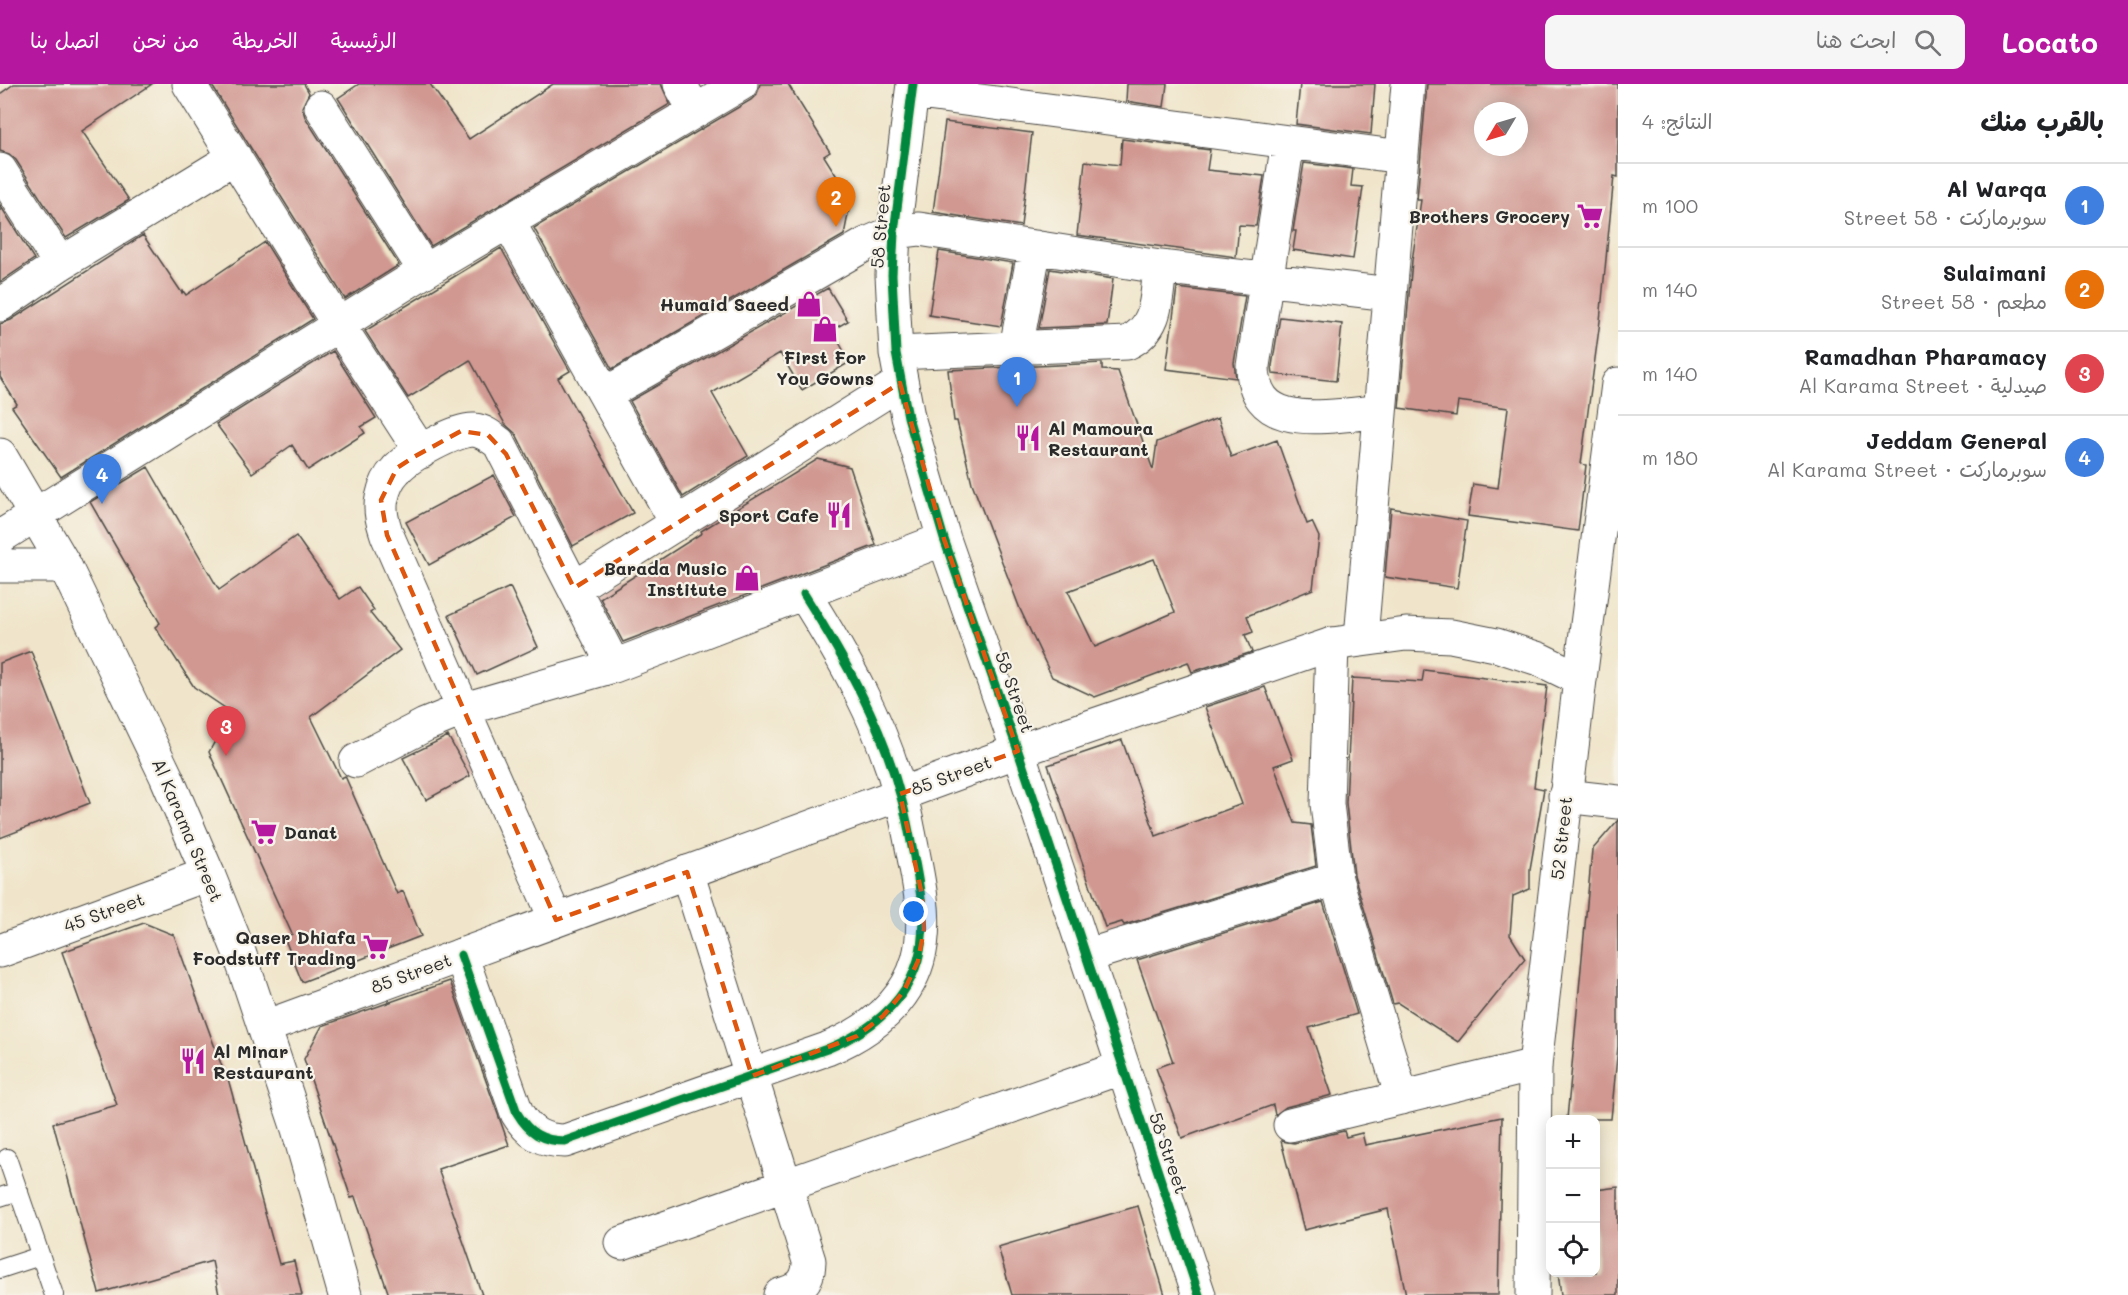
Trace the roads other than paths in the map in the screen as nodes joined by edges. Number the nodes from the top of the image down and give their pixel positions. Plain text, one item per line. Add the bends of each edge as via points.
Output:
1 (189, 84) edge
2 (741, 84) edge
3 (1408, 84) edge
4 (912, 88) edge
5 (688, 97) edge
6 (321, 107) dead end
7 (1288, 142) junction
8 (235, 157) junction
9 (1402, 157) junction
10 (0, 170) edge
11 (508, 221) junction
12 (894, 232) junction
13 (1035, 248) junction
14 (60, 264) junction
15 (1160, 267) junction
16 (425, 271) junction
17 (1266, 279) junction
18 (1390, 294) junction
19 (0, 304) edge
20 (339, 327) junction
21 (1016, 348) junction
22 (898, 368) junction
23 (605, 394) junction
24 (1617, 394) edge
25 (1380, 412) junction
26 (421, 452) junction
27 (0, 455) edge
28 (35, 515) junction
29 (677, 524) junction
30 (0, 537) edge
31 (944, 539) junction
32 (0, 566) edge
33 (65, 566) junction
34 (574, 588) junction
35 (804, 594) junction
36 (1346, 641) junction
37 (614, 666) junction
38 (1580, 679) junction
39 (464, 709) junction
40 (1018, 751) junction
41 (357, 761) dead end
42 (900, 794) junction
43 (1565, 796) junction
44 (1618, 802) edge
45 (687, 872) junction
46 (208, 874) junction
47 (1336, 879) junction
48 (556, 920) junction
49 (0, 951) edge
50 (461, 955) junction
51 (1086, 956) junction
52 (265, 1027) junction
53 (1535, 1065) junction
54 (1123, 1067) junction
55 (752, 1076) junction
56 (1402, 1098) junction
57 (1290, 1125) dead end
58 (7, 1158) dead end
59 (786, 1185) junction
60 (19, 1191) junction
61 (0, 1197) edge
62 (622, 1243) dead end
63 (40, 1256) junction
64 (0, 1269) edge
65 (54, 1295) edge
66 (345, 1295) edge
67 (780, 1295) edge
68 (1200, 1295) edge
69 (1533, 1295) edge

1 - 8 street
2 - 5 street
3 - 9 street
4 - 7 street
4 - 12 street, 58 Street
5 - 11 street
6 - 16 street
7 - 9 street
7 - 17 street
8 - 14 street
8 - 20 street
9 - 18 street
10 - 14 street
11 - 16 street
11 - 23 street
12 - 13 street via 919,229
12 - 22 street, 58 Street via 892,304
12 - 23 street via 866,244
13 - 15 street
13 - 21 street
14 - 19 street
15 - 17 street
15 - 21 street via 1154,313 1140,337 1127,343
16 - 20 street
17 - 18 street
17 - 25 street via 1253,366 1259,396 1282,414
18 - 25 street
20 - 26 street
20 - 28 street
21 - 22 street
22 - 29 street
22 - 31 street, 58 Street via 908,417
23 - 29 street
24 - 38 street, 52 Street
25 - 36 street
26 - 34 street via 462,431 475,430 499,443
26 - 39 street via 397,468 387,483 381,500 381,518
27 - 28 street, Al Karama Street
28 - 30 street
28 - 33 street, Al Karama Street
29 - 34 street
31 - 35 street
31 - 40 street, 58 Street
32 - 33 street
33 - 46 street, Al Karama Street
34 - 37 street
35 - 37 street
35 - 42 street via 854,680 880,736
36 - 38 street, 85 Street via 1406,634 1451,636 1539,659
36 - 40 street, 85 Street
36 - 47 street via 1327,804
37 - 39 street
38 - 43 street, 52 Street
39 - 41 street
39 - 48 street
40 - 42 street, 85 Street
40 - 51 street, 58 Street
42 - 45 street, 85 Street
42 - 55 street via 922,896 924,928 918,961 904,991 883,1016 857,1036
43 - 44 street
43 - 53 street, 52 Street
45 - 48 street, 85 Street
45 - 55 street
46 - 49 street, 45 Street
46 - 52 street, Al Karama Street
47 - 51 street
47 - 56 street
48 - 50 street, 85 Street
50 - 52 street, 85 Street
50 - 55 street via 517,1113 536,1135 565,1141
51 - 54 street, 58 Street
52 - 66 street, Al Karama Street via 302,1140
53 - 56 street
53 - 69 street, 52 Street
54 - 59 street
54 - 68 street, 58 Street
55 - 59 street
56 - 57 street
58 - 60 lane
59 - 62 street
59 - 67 street via 809,1272 798,1288
60 - 61 lane
60 - 63 lane
63 - 64 lane
63 - 65 lane

